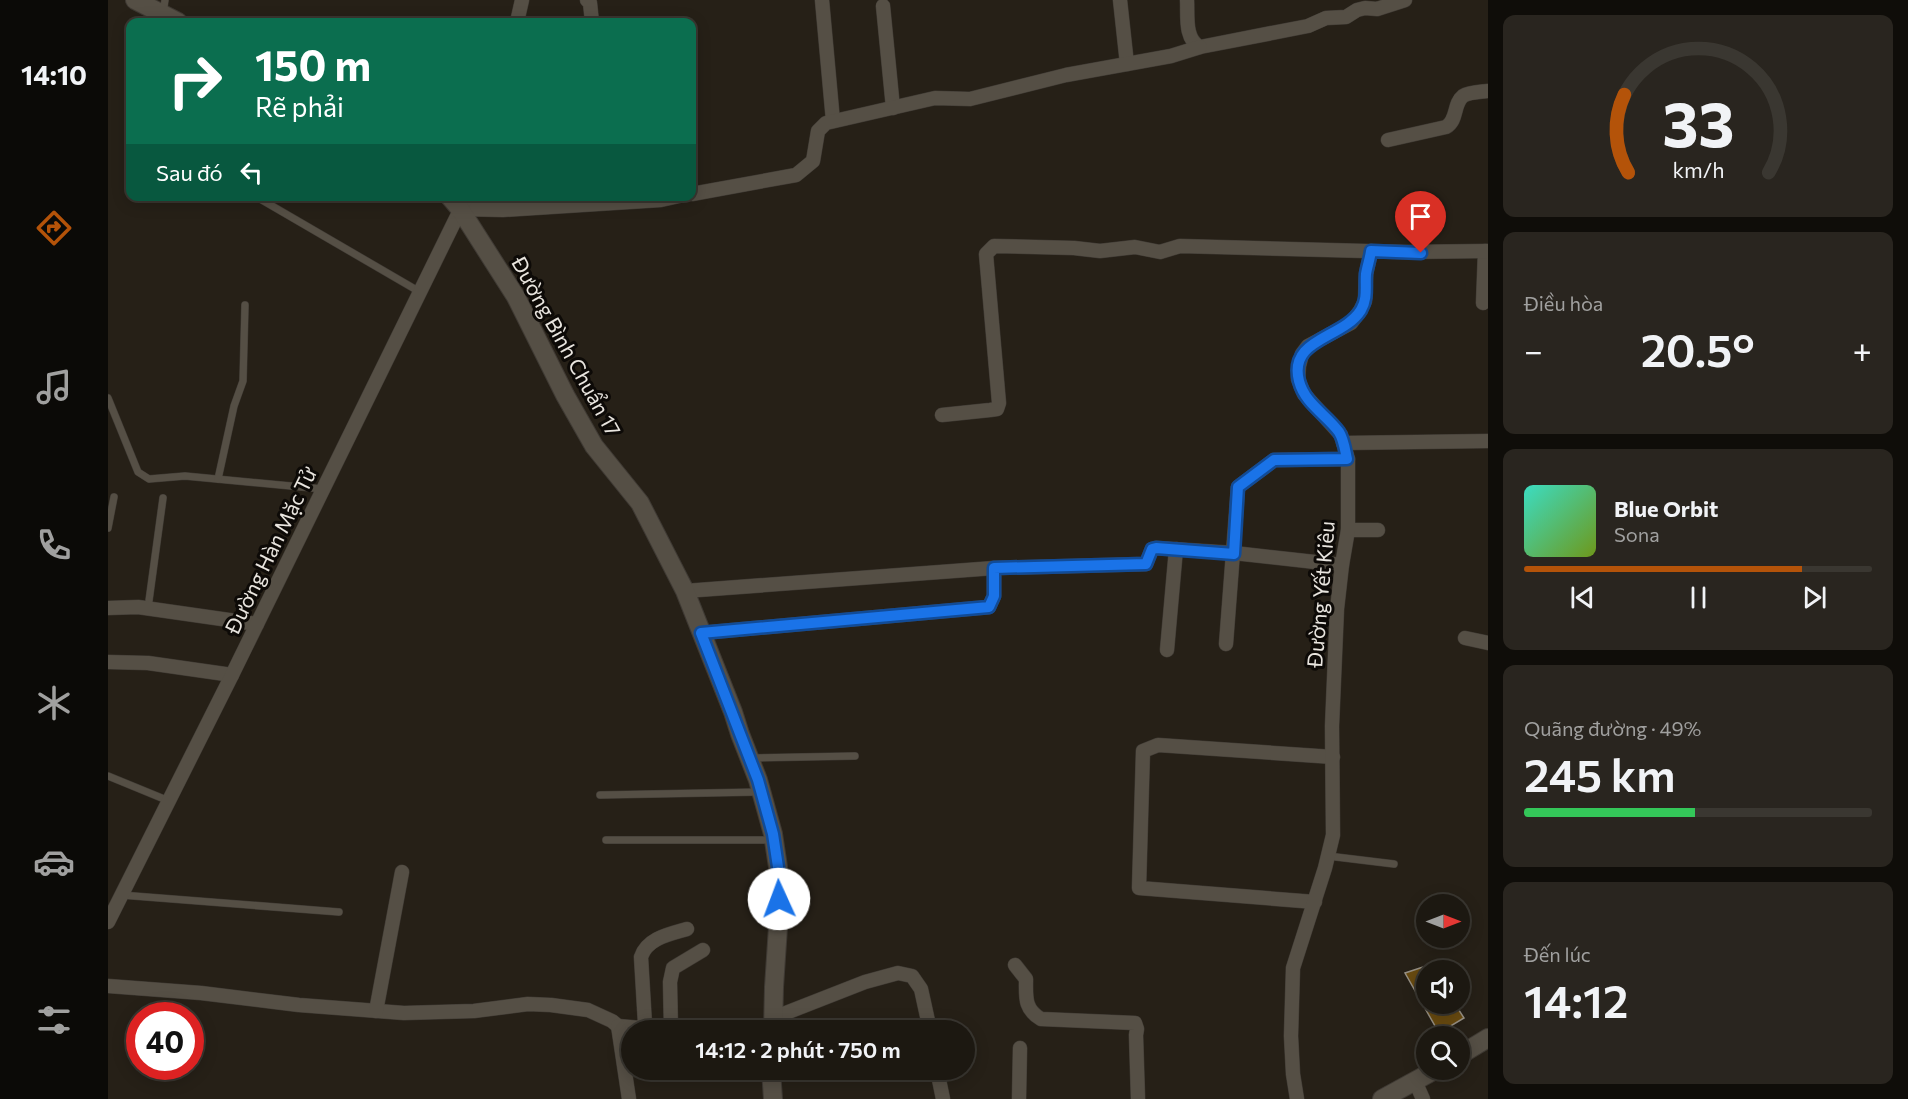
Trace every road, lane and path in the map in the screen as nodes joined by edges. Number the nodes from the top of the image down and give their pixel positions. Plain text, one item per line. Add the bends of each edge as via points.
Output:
1 (135, 0) edge
2 (522, 0) edge
3 (587, 0) edge
4 (822, 0) edge
5 (1120, 0) edge
6 (1187, 0) edge
7 (1406, 0) edge
8 (882, 6) dead end
9 (169, 12) edge
10 (518, 18) edge
11 (592, 18) edge
12 (1200, 46) junction
13 (1127, 64) junction
14 (1488, 91) edge
15 (893, 108) junction
16 (833, 122) junction
17 (1388, 140) dead end
18 (696, 193) edge
19 (264, 201) edge
20 (459, 201) edge
21 (645, 201) edge
22 (1371, 251) junction
23 (1486, 251) edge
24 (420, 292) junction
25 (1483, 303) dead end
26 (245, 305) dead end
27 (108, 398) edge
28 (942, 415) dead end
29 (1488, 441) edge
30 (1343, 443) junction
31 (1347, 459) junction
32 (218, 479) junction
33 (323, 489) junction
34 (114, 497) dead end
35 (163, 498) dead end
36 (108, 528) edge
37 (1348, 530) junction
38 (1378, 530) dead end
39 (1176, 549) junction
40 (1234, 554) junction
41 (1342, 565) junction
42 (994, 568) junction
43 (685, 591) junction
44 (108, 608) edge
45 (148, 608) junction
46 (257, 624) junction
47 (701, 633) junction
48 (1465, 638) dead end
49 (1488, 643) edge
50 (1226, 644) dead end
51 (1167, 650) dead end
52 (108, 662) edge
53 (232, 675) junction
54 (855, 756) dead end
55 (1333, 757) junction
56 (749, 758) junction
57 (108, 776) edge
58 (761, 792) junction
59 (600, 795) dead end
60 (169, 801) junction
61 (606, 840) dead end
62 (774, 840) junction
63 (1328, 856) junction
64 (1394, 864) dead end
65 (402, 872) dead end
66 (122, 895) junction
67 (1315, 902) junction
68 (339, 912) dead end
69 (108, 922) edge
70 (687, 929) dead end
71 (703, 950) dead end
72 (1015, 965) dead end
73 (108, 986) edge
74 (376, 1011) junction
75 (645, 1020) edge
76 (673, 1020) edge
77 (773, 1020) edge
78 (782, 1020) edge
79 (928, 1020) edge
80 (618, 1026) junction
81 (621, 1026) edge
82 (1488, 1038) edge
83 (1020, 1048) dead end
84 (1470, 1049) edge
85 (772, 1080) edge
86 (939, 1080) edge
87 (1415, 1081) joint
88 (629, 1099) edge
89 (773, 1099) edge
90 (943, 1099) edge
91 (1019, 1099) edge
92 (1138, 1099) edge
93 (1297, 1099) edge
94 (1382, 1099) edge
95 (1423, 1099) edge

1 - 9 street
2 - 10 street
3 - 11 street
4 - 16 street
5 - 13 street
6 - 12 street via 1190,36
7 - 12 street via 1377,9 1357,10 1346,17 1326,18 1308,26
8 - 15 street
12 - 13 street
13 - 15 street via 970,99 935,98
14 - 17 street via 1464,95 1453,122 1446,127
15 - 16 street
16 - 18 street via 818,131 813,161 796,175
19 - 24 lane
20 - 21 street via 503,210
20 - 24 street, Đường Hàn Mặc Tử
20 - 43 street, Đường Bình Chuẩn 17 via 516,297 594,446 640,503
22 - 23 street
22 - 28 street via 1180,246 1160,252 1135,247 1100,250 994,246 986,254 999,403 997,409
22 - 30 street, Đường Yết Kiêu via 1365,302 1360,311 1351,323 1308,346 1299,366 1298,379 1304,394 1341,435
23 - 25 street
24 - 33 street, Đường Hàn Mặc Tử
26 - 32 lane via 243,381
27 - 32 lane via 138,472 149,479
29 - 30 street
30 - 31 street, Đường Yết Kiêu
31 - 37 street, Đường Yết Kiêu
31 - 40 street via 1274,460 1238,487
32 - 33 lane
33 - 46 street, Đường Hàn Mặc Tử
34 - 36 lane
35 - 45 lane
37 - 38 street
37 - 41 street, Đường Yết Kiêu
39 - 40 street
39 - 42 street via 1152,549 1146,564
39 - 51 street
40 - 41 street
40 - 50 street
41 - 55 street, Đường Yết Kiêu
42 - 43 street
42 - 47 street via 994,596 989,607
43 - 47 street, Đường Bình Chuẩn 17
44 - 45 street
45 - 46 street
46 - 53 street, Đường Hàn Mặc Tử
47 - 56 street, Đường Bình Chuẩn 17
48 - 49 street
52 - 53 street via 148,663
53 - 60 street, Đường Hàn Mặc Tử
54 - 56 lane
55 - 63 street, Đường Yết Kiêu via 1333,835
55 - 67 street via 1158,745 1143,751 1139,888
56 - 58 street, Đường Bình Chuẩn 17
57 - 60 lane
58 - 59 lane
58 - 62 street, Đường Bình Chuẩn 17
60 - 66 street, Đường Hàn Mặc Tử
61 - 62 lane
62 - 77 street, Đường Bình Chuẩn 17 via 779,912
63 - 64 lane
63 - 67 street, Đường Yết Kiêu
65 - 74 street
66 - 68 lane
66 - 69 street, Đường Hàn Mặc Tử
67 - 93 street, Đường Yết Kiêu via 1293,968 1291,1036
70 - 75 street via 643,949
71 - 76 street via 673,968 670,982
72 - 92 street via 1026,979 1026,998 1032,1014 1041,1019 1135,1023
73 - 74 street
74 - 80 street via 447,1013 551,1005 588,1010
78 - 79 street via 865,982 898,973 912,976 921,989
80 - 81 street
80 - 88 street
82 - 84 street
83 - 91 street
85 - 89 street
86 - 90 street
87 - 94 street
87 - 95 street

